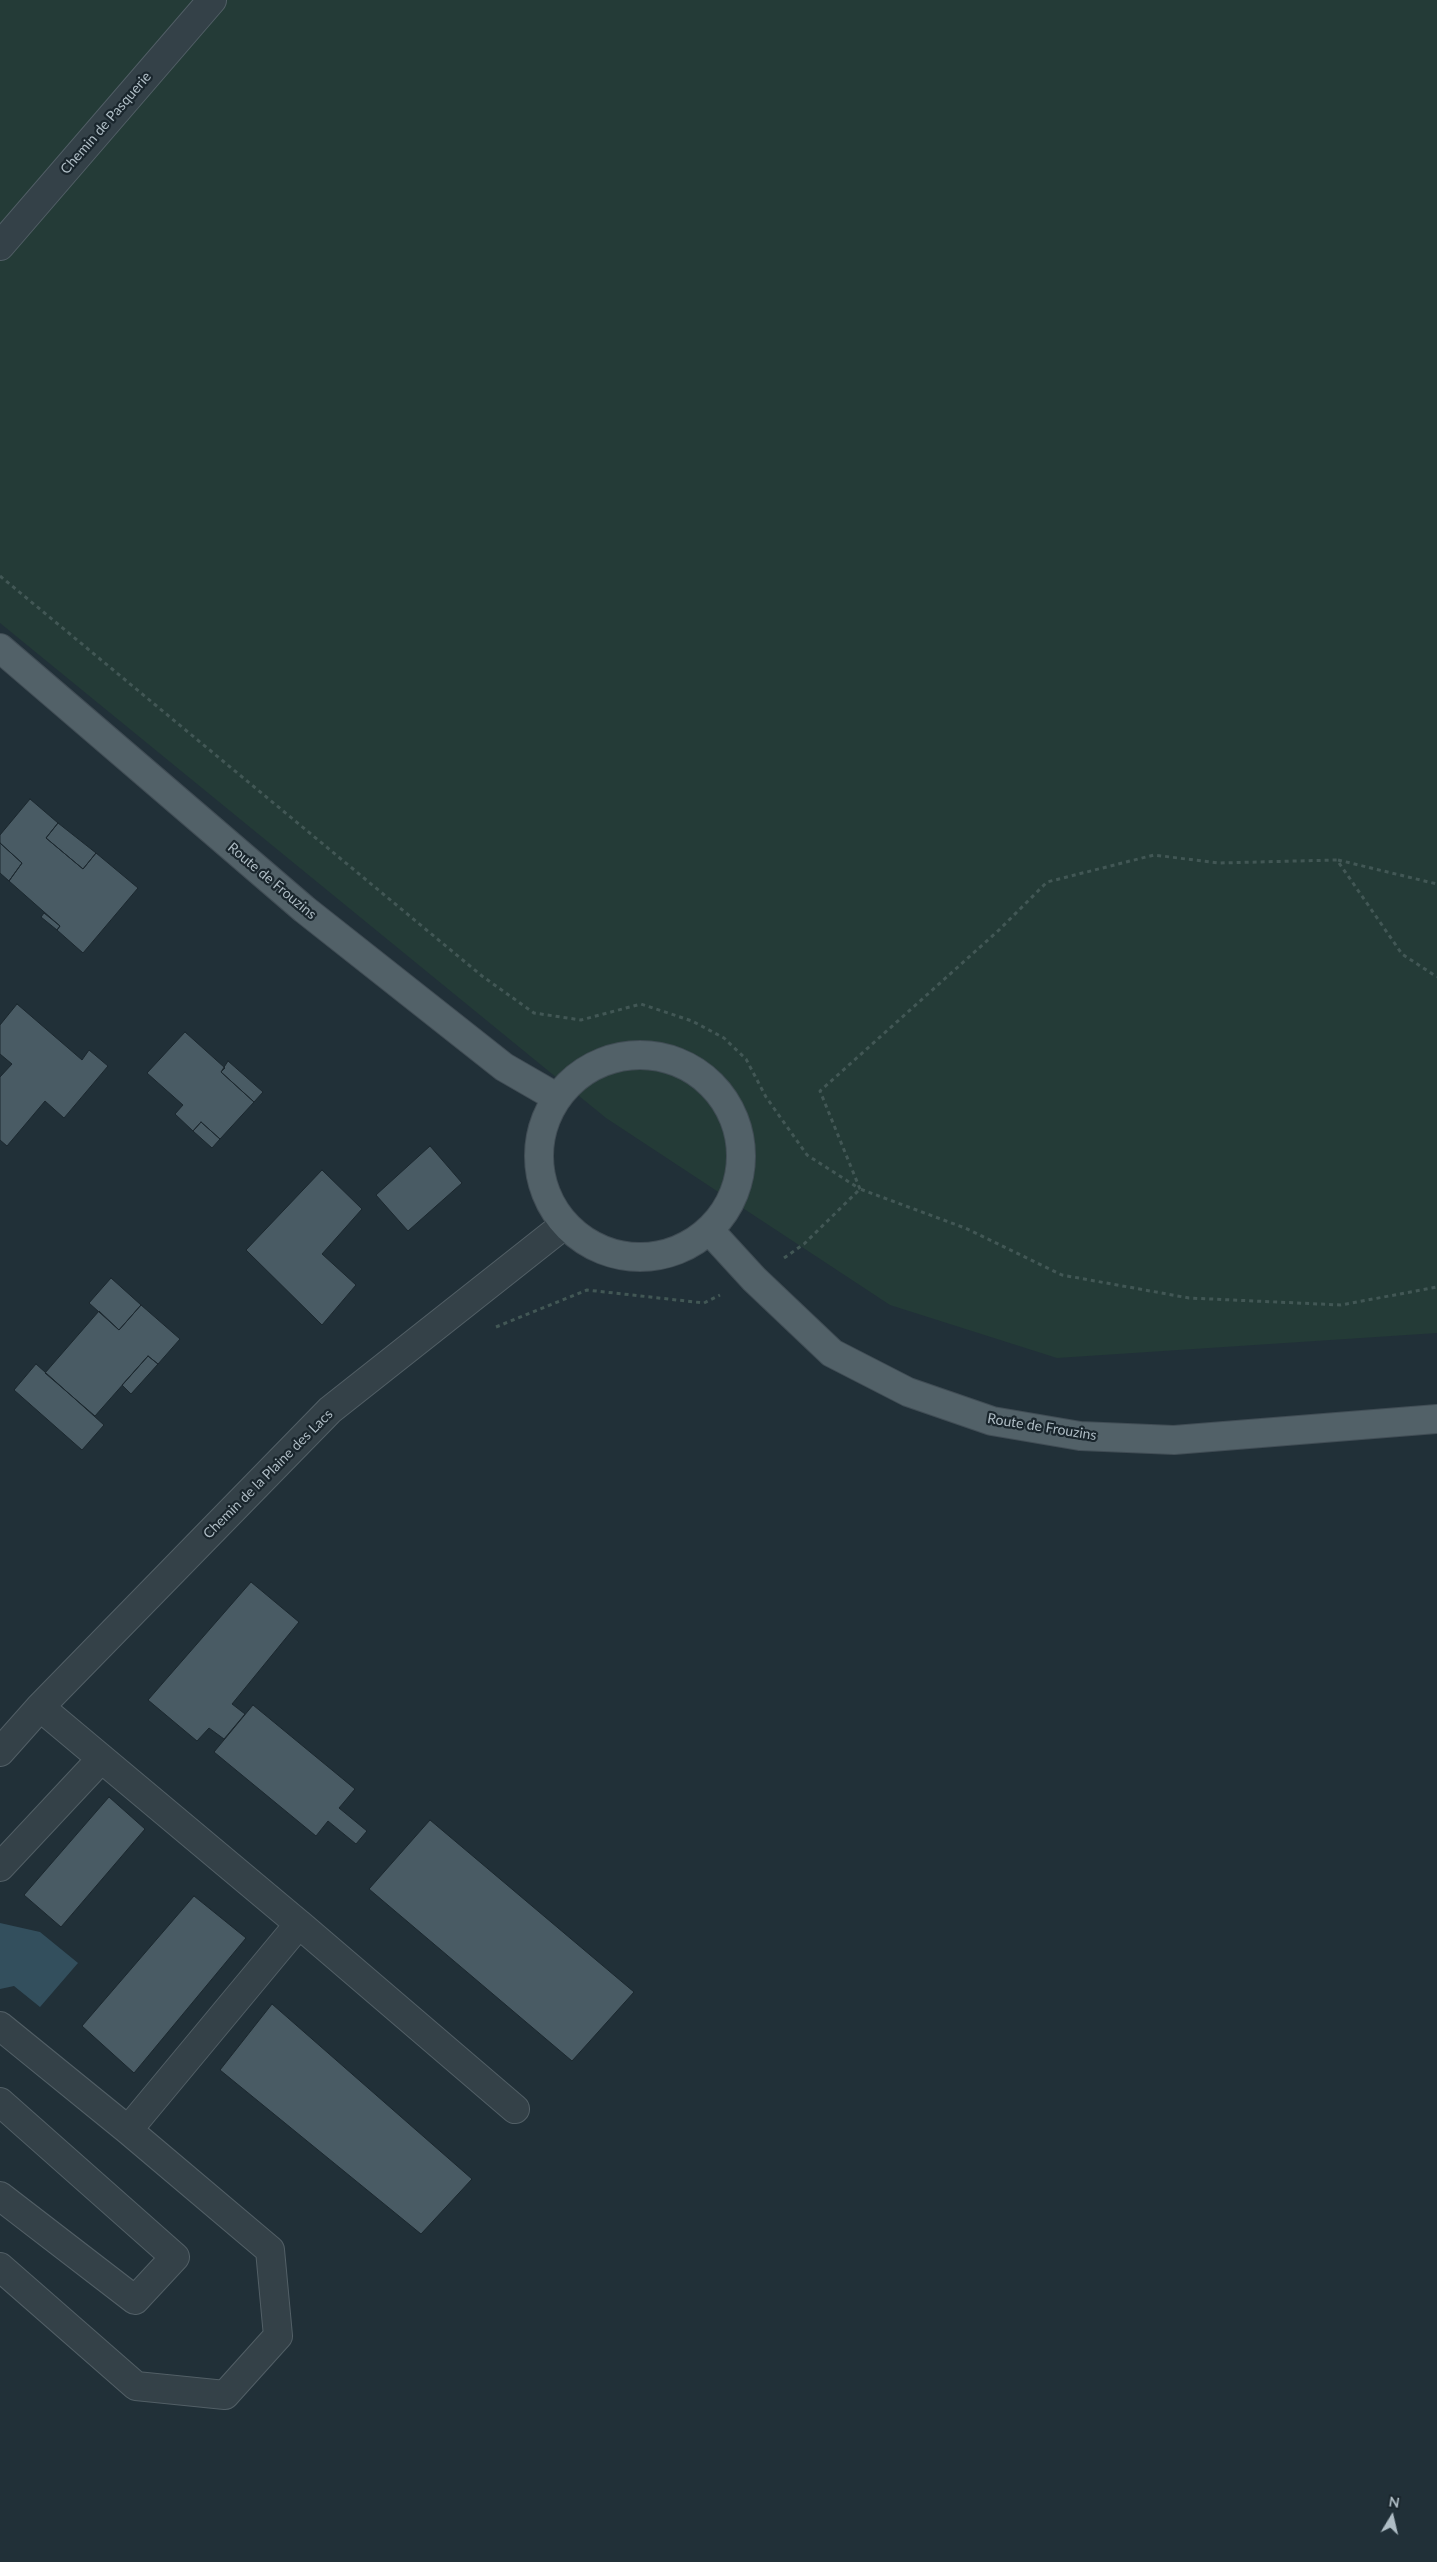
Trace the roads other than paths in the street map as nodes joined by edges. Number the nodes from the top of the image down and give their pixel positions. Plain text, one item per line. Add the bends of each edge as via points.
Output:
1 (212, 0) edge
2 (0, 246) edge
3 (0, 648) edge
4 (556, 1097) junction
5 (564, 1225) junction
6 (710, 1231) junction
7 (1437, 1419) edge
8 (40, 1707) junction
9 (0, 1752) edge
10 (101, 1759) junction
11 (0, 1867) edge
12 (299, 1924) junction
13 (0, 2026) edge
14 (0, 2102) edge
15 (515, 2109) dead end
16 (128, 2130) junction
17 (0, 2196) edge
18 (0, 2267) edge

1 - 2 street, Chemin de Pasquerie
3 - 4 main road, Route de Frouzins via 304,909 504,1067
4 - 5 main road via 541,1128 537,1162 546,1197
4 - 6 main road via 580,1073 611,1058 645,1054 678,1061 708,1079 729,1105 740,1138 741,1172 730,1204
5 - 6 main road via 590,1245 620,1256 652,1258 683,1249
5 - 8 street, Chemin de la Plaine des Lacs via 330,1410
6 - 7 main road, Route de Frouzins via 754,1279 832,1353 908,1392 992,1421 1080,1436 1174,1440
8 - 9 street, Chemin de la Plaine des Lacs
8 - 10 street
10 - 11 street
10 - 12 street
12 - 15 street
12 - 16 street
13 - 16 street
14 - 17 street via 175,2257 135,2300
16 - 18 street via 270,2250 278,2336 225,2395 136,2386

